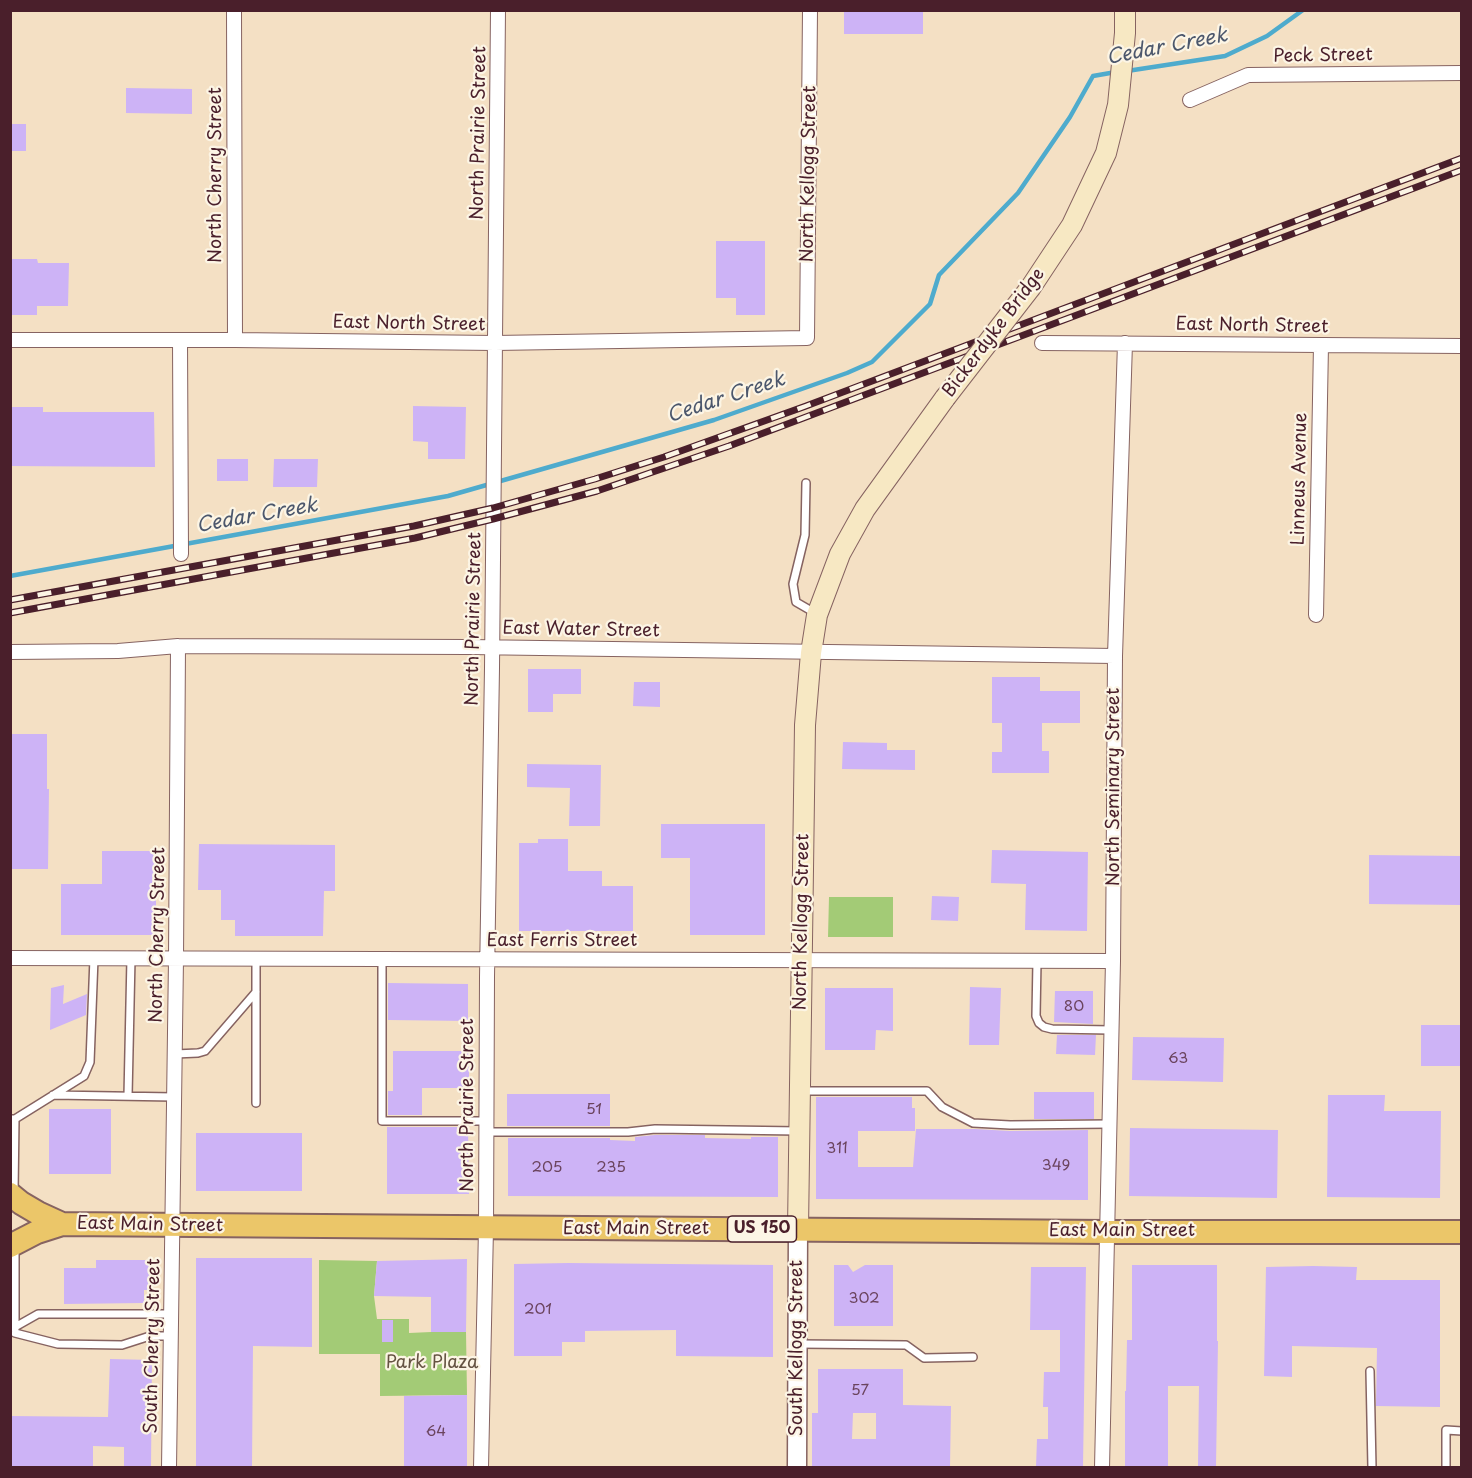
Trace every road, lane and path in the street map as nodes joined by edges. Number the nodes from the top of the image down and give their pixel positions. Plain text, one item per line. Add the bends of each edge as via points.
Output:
1 (234, 10) edge
2 (498, 10) edge
3 (810, 10) edge
4 (1125, 10) edge
5 (1461, 73) edge
6 (1190, 100) dead end
7 (807, 338) joint
8 (10, 340) edge
9 (180, 340) junction
10 (235, 340) junction
11 (495, 343) junction
12 (1042, 343) dead end
13 (1125, 343) junction
14 (1321, 345) junction
15 (1461, 346) edge
16 (806, 483) dead end
17 (181, 554) dead end
18 (817, 615) junction
19 (1316, 615) dead end
20 (178, 646) junction
21 (492, 647) junction
22 (10, 652) edge
23 (811, 652) junction
24 (1115, 656) junction
25 (10, 958) edge
26 (93, 958) junction
27 (131, 958) junction
28 (176, 958) junction
29 (256, 958) junction
30 (382, 959) junction
31 (487, 959) junction
32 (802, 960) junction
33 (1037, 961) junction
34 (1113, 961) junction
35 (256, 992) junction
36 (1111, 1030) junction
37 (175, 1054) junction
38 (799, 1091) junction
39 (53, 1095) junction
40 (128, 1096) junction
41 (174, 1097) junction
42 (256, 1103) dead end
43 (13, 1119) edge
44 (1109, 1124) junction
45 (486, 1126) junction
46 (799, 1131) junction
47 (12, 1196) edge
48 (62, 1224) junction
49 (173, 1225) junction
50 (486, 1228) junction
51 (798, 1229) junction
52 (1107, 1232) junction
53 (1461, 1232) edge
54 (13, 1245) edge
55 (172, 1314) junction
56 (13, 1331) edge
57 (172, 1336) junction
58 (797, 1344) junction
59 (973, 1357) dead end
60 (1370, 1371) dead end
61 (1461, 1431) edge
62 (169, 1467) edge
63 (481, 1467) edge
64 (797, 1467) edge
65 (1102, 1467) edge
66 (1372, 1467) edge
67 (1446, 1467) edge

1 - 10 street, North Cherry Street
2 - 11 street, North Prairie Street
3 - 7 street, North Kellogg Street
4 - 18 main road, Bickerdyke Bridge, bridge via 1118,105 1106,153 1072,225 1031,287 865,509 840,554
5 - 6 street, Peck Street via 1248,75
7 - 11 street, East North Street
8 - 9 street, East North Street
9 - 10 street, East North Street
9 - 17 street
10 - 11 street, East North Street
11 - 21 street, North Prairie Street
12 - 13 street, East North Street
13 - 14 street, East North Street
13 - 24 street, North Seminary Street
14 - 15 street, East North Street
14 - 19 street, Linneus Avenue
16 - 18 lane via 805,535 793,584 796,602
18 - 23 main road, North Kellogg Street
20 - 21 street, East Water Street
20 - 22 street, East Water Street
20 - 28 street, North Cherry Street
21 - 23 street, East Water Street
21 - 31 street, North Prairie Street
23 - 24 street, East Water Street
23 - 32 main road, North Kellogg Street via 805,725
24 - 34 street, North Seminary Street
25 - 26 street, East Ferris Street
26 - 27 street, East Ferris Street
26 - 39 lane via 90,1062 84,1076
27 - 28 street, East Ferris Street
27 - 40 lane
28 - 29 street, East Ferris Street
28 - 37 street, North Cherry Street
29 - 30 street, East Ferris Street
29 - 35 lane
30 - 31 street, East Ferris Street
30 - 45 lane via 382,1121
31 - 32 street, East Ferris Street
31 - 45 street, North Prairie Street
32 - 33 street, East Ferris Street
32 - 38 main road, North Kellogg Street
33 - 34 street, East Ferris Street
33 - 36 lane via 1039,1023 1052,1029
34 - 36 street, North Seminary Street
35 - 37 lane via 205,1051
35 - 42 lane
36 - 44 street, North Seminary Street
37 - 41 street, North Cherry Street
38 - 44 lane via 927,1091 942,1107 973,1123
38 - 46 main road, North Kellogg Street
39 - 40 lane
39 - 43 lane
40 - 41 lane
41 - 49 street, North Cherry Street
43 - 47 lane
44 - 52 street, North Seminary Street
45 - 46 lane via 628,1132
45 - 50 street, North Prairie Street
46 - 51 main road, North Kellogg Street
47 - 48 main road, East Main Street / US 150
48 - 49 main road, East Main Street / US 150
48 - 54 main road, East Main Street / US 150
49 - 50 main road, East Main Street / US 150
49 - 55 street, South Cherry Street
50 - 51 main road, East Main Street / US 150
50 - 63 street, North Prairie Street
51 - 52 main road, East Main Street / US 150
51 - 58 street, South Kellogg Street
52 - 53 main road, East Main Street / US 150
52 - 65 street, North Seminary Street
54 - 56 lane
55 - 56 lane via 38,1314
55 - 57 street, South Cherry Street
56 - 57 lane via 58,1344 122,1345 150,1336
57 - 62 street, South Cherry Street
58 - 59 lane via 906,1345 924,1358
58 - 64 street, South Kellogg Street
60 - 66 lane
61 - 67 lane via 1446,1430

